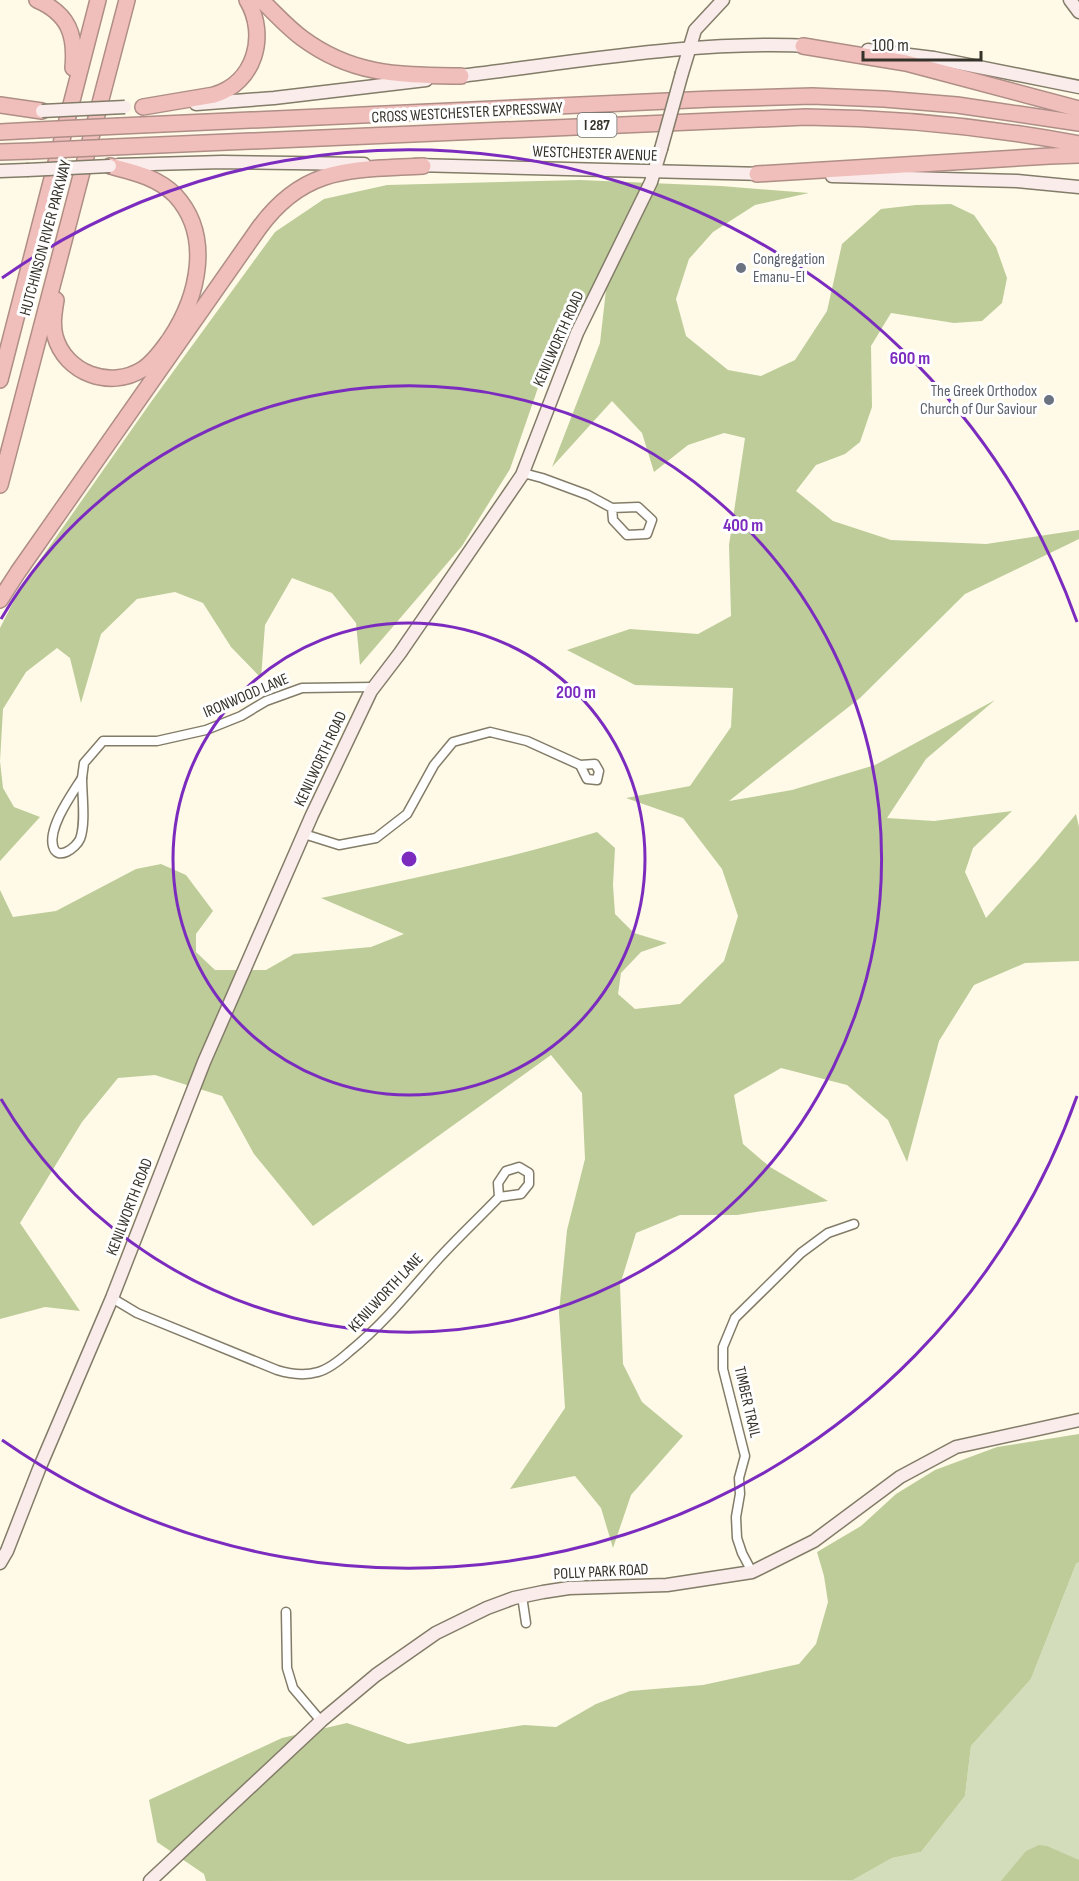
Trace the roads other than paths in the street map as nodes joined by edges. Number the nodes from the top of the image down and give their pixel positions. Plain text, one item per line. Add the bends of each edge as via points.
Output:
1 (37, 0) edge
2 (98, 0) edge
3 (127, 0) edge
4 (137, 0) edge
5 (248, 0) edge
6 (261, 0) edge
7 (723, 0) edge
8 (1070, 0) edge
9 (1079, 12) edge
10 (803, 46) junction
11 (688, 49) junction
12 (111, 64) junction
13 (461, 76) junction
14 (1079, 87) edge
15 (0, 105) edge
16 (144, 107) junction
17 (1079, 109) edge
18 (42, 111) junction
19 (0, 113) edge
20 (67, 121) junction
21 (1079, 123) edge
22 (0, 132) edge
23 (1079, 144) edge
24 (0, 152) edge
25 (1079, 156) edge
26 (110, 166) junction
27 (423, 166) junction
28 (0, 171) edge
29 (654, 172) junction
30 (757, 174) junction
31 (1079, 187) edge
32 (67, 235) junction
33 (28, 272) junction
34 (0, 347) edge
35 (0, 380) edge
36 (522, 475) junction
37 (0, 485) edge
38 (612, 508) junction
39 (0, 600) edge
40 (374, 687) junction
41 (580, 765) dead end
42 (82, 778) junction
43 (304, 834) junction
44 (500, 1197) dead end
45 (854, 1224) dead end
46 (112, 1298) junction
47 (1079, 1420) edge
48 (0, 1563) edge
49 (752, 1572) junction
50 (522, 1596) junction
51 (286, 1612) dead end
52 (526, 1623) dead end
53 (321, 1721) junction
54 (150, 1881) edge

1 - 20 highway via 62,17 74,40
2 - 20 highway, HUTCHINSON RIVER PARKWAY
3 - 12 highway, HUTCHINSON RIVER PARKWAY
4 - 12 highway
5 - 16 highway via 256,22 257,43 253,60 238,81 214,95
6 - 13 highway via 307,41 350,64 400,75
7 - 11 street, KENILWORTH ROAD via 695,30
8 - 9 street
10 - 11 street
10 - 14 street via 905,54
10 - 17 highway via 906,63
11 - 13 street
11 - 29 street, KENILWORTH ROAD, bridge
12 - 32 highway, HUTCHINSON RIVER PARKWAY
13 - 16 street via 274,98
15 - 18 highway
16 - 18 street, bridge
18 - 19 street
20 - 33 highway, HUTCHINSON RIVER PARKWAY
21 - 22 highway, CROSS WESTCHESTER EXPRESSWAY / I 287, bridge via 957,105 812,96
23 - 24 highway, CROSS WESTCHESTER EXPRESSWAY / I 287, bridge via 956,125 806,117
25 - 30 highway
26 - 27 street, WESTCHESTER AVENUE via 222,162
26 - 28 street, WESTCHESTER AVENUE, bridge
26 - 32 highway via 151,178 172,192 189,218 197,246 196,282 184,316 156,357 134,374 117,379 93,376 74,366 59,345 53,315
27 - 29 street, WESTCHESTER AVENUE
27 - 39 highway via 340,172 310,182 268,215
29 - 30 street, WESTCHESTER AVENUE
29 - 36 street, KENILWORTH ROAD via 577,333
30 - 31 street, WESTCHESTER AVENUE via 974,179
32 - 37 highway, HUTCHINSON RIVER PARKWAY
33 - 34 highway
33 - 35 highway, HUTCHINSON RIVER PARKWAY
36 - 38 street via 542,478
36 - 40 street, KENILWORTH ROAD
38 - 38 street via 638,507 652,520 647,534 627,535 613,520
40 - 42 street, IRONWOOD LANE via 302,688 206,730 157,741 103,741 84,763
40 - 43 street, KENILWORTH ROAD
41 - 43 street via 527,741 490,732 453,742 434,765 408,814 376,838 339,845
42 - 42 street, IRONWOOD LANE via 63,807 54,831 52,846 60,853 67,853 80,841
43 - 46 street, KENILWORTH ROAD via 204,1062
44 - 46 street, KENILWORTH LANE via 433,1264 389,1316 344,1357 318,1372 289,1374 277,1370 137,1313
45 - 49 street, TIMBER TRAIL via 828,1233 801,1253 735,1318 723,1347 723,1369 745,1456 739,1478 737,1538
46 - 48 street, KENILWORTH ROAD
47 - 49 street, POLLY PARK ROAD via 956,1447 900,1477 814,1541
49 - 50 street, POLLY PARK ROAD via 667,1585 569,1588
50 - 52 street
50 - 53 street, POLLY PARK ROAD via 436,1632
51 - 53 street via 287,1668 293,1688
53 - 54 street, POLLY PARK ROAD

